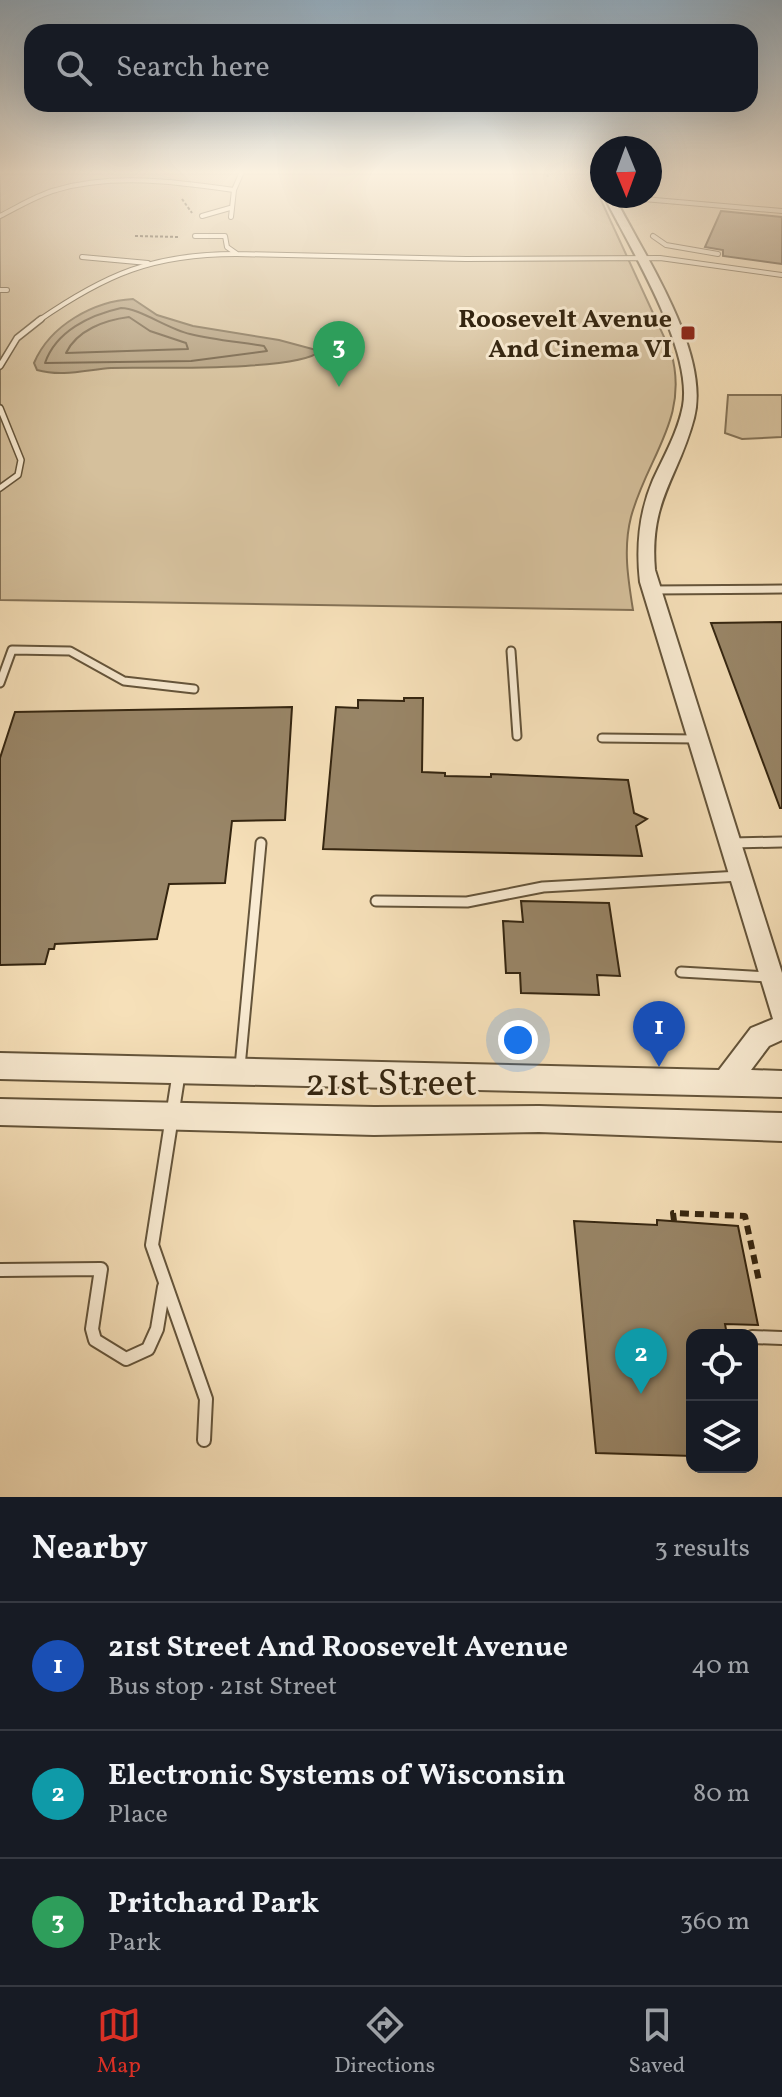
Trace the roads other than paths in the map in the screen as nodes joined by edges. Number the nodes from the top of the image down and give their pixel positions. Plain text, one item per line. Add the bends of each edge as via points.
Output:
1 (226, 244) edge
2 (632, 244) edge
3 (664, 244) edge
4 (719, 253) dead end
5 (237, 254) junction
6 (82, 257) dead end
7 (639, 258) junction
8 (149, 263) junction
9 (782, 275) edge
10 (0, 290) edge
11 (7, 290) dead end
12 (0, 366) edge
13 (0, 408) edge
14 (0, 488) edge
15 (782, 589) edge
16 (650, 590) junction
17 (511, 651) dead end
18 (0, 683) edge
19 (194, 689) dead end
20 (517, 736) dead end
21 (602, 738) dead end
22 (698, 739) junction
23 (782, 842) edge
24 (261, 843) dead end
25 (732, 843) junction
26 (740, 876) junction
27 (376, 901) dead end
28 (681, 972) dead end
29 (771, 978) junction
30 (782, 1012) edge
31 (782, 1027) edge
32 (0, 1066) edge
33 (179, 1070) junction
34 (239, 1071) junction
35 (727, 1081) junction
36 (782, 1084) edge
37 (0, 1112) edge
38 (173, 1116) junction
39 (782, 1127) edge
40 (0, 1270) edge
41 (164, 1285) junction
42 (758, 1337) edge
43 (782, 1338) edge
44 (204, 1440) dead end

1 - 5 lane
2 - 7 street
3 - 4 lane
5 - 7 lane
5 - 8 lane via 177,256
6 - 8 lane
7 - 9 lane
7 - 16 street via 687,359 691,396 649,512 645,557
8 - 12 lane via 30,327 11,345
10 - 11 lane
13 - 14 lane via 21,460 18,475
15 - 16 lane
16 - 22 street
17 - 20 lane
18 - 19 lane via 12,650 70,651 124,681
21 - 22 lane
22 - 25 street
23 - 25 lane
24 - 34 lane
25 - 26 street
26 - 27 lane via 543,887 467,902
26 - 29 street
28 - 29 lane
29 - 30 street
31 - 35 street via 760,1037
32 - 33 street, 21st Street
33 - 34 street, 21st Street
33 - 38 lane
34 - 35 street, 21st Street
35 - 36 street, 21st Street
37 - 38 street, 21st Street
38 - 39 street, 21st Street
38 - 41 lane via 152,1245
40 - 41 lane via 101,1269 95,1340 126,1359 148,1349
41 - 44 lane via 206,1399
42 - 43 lane

